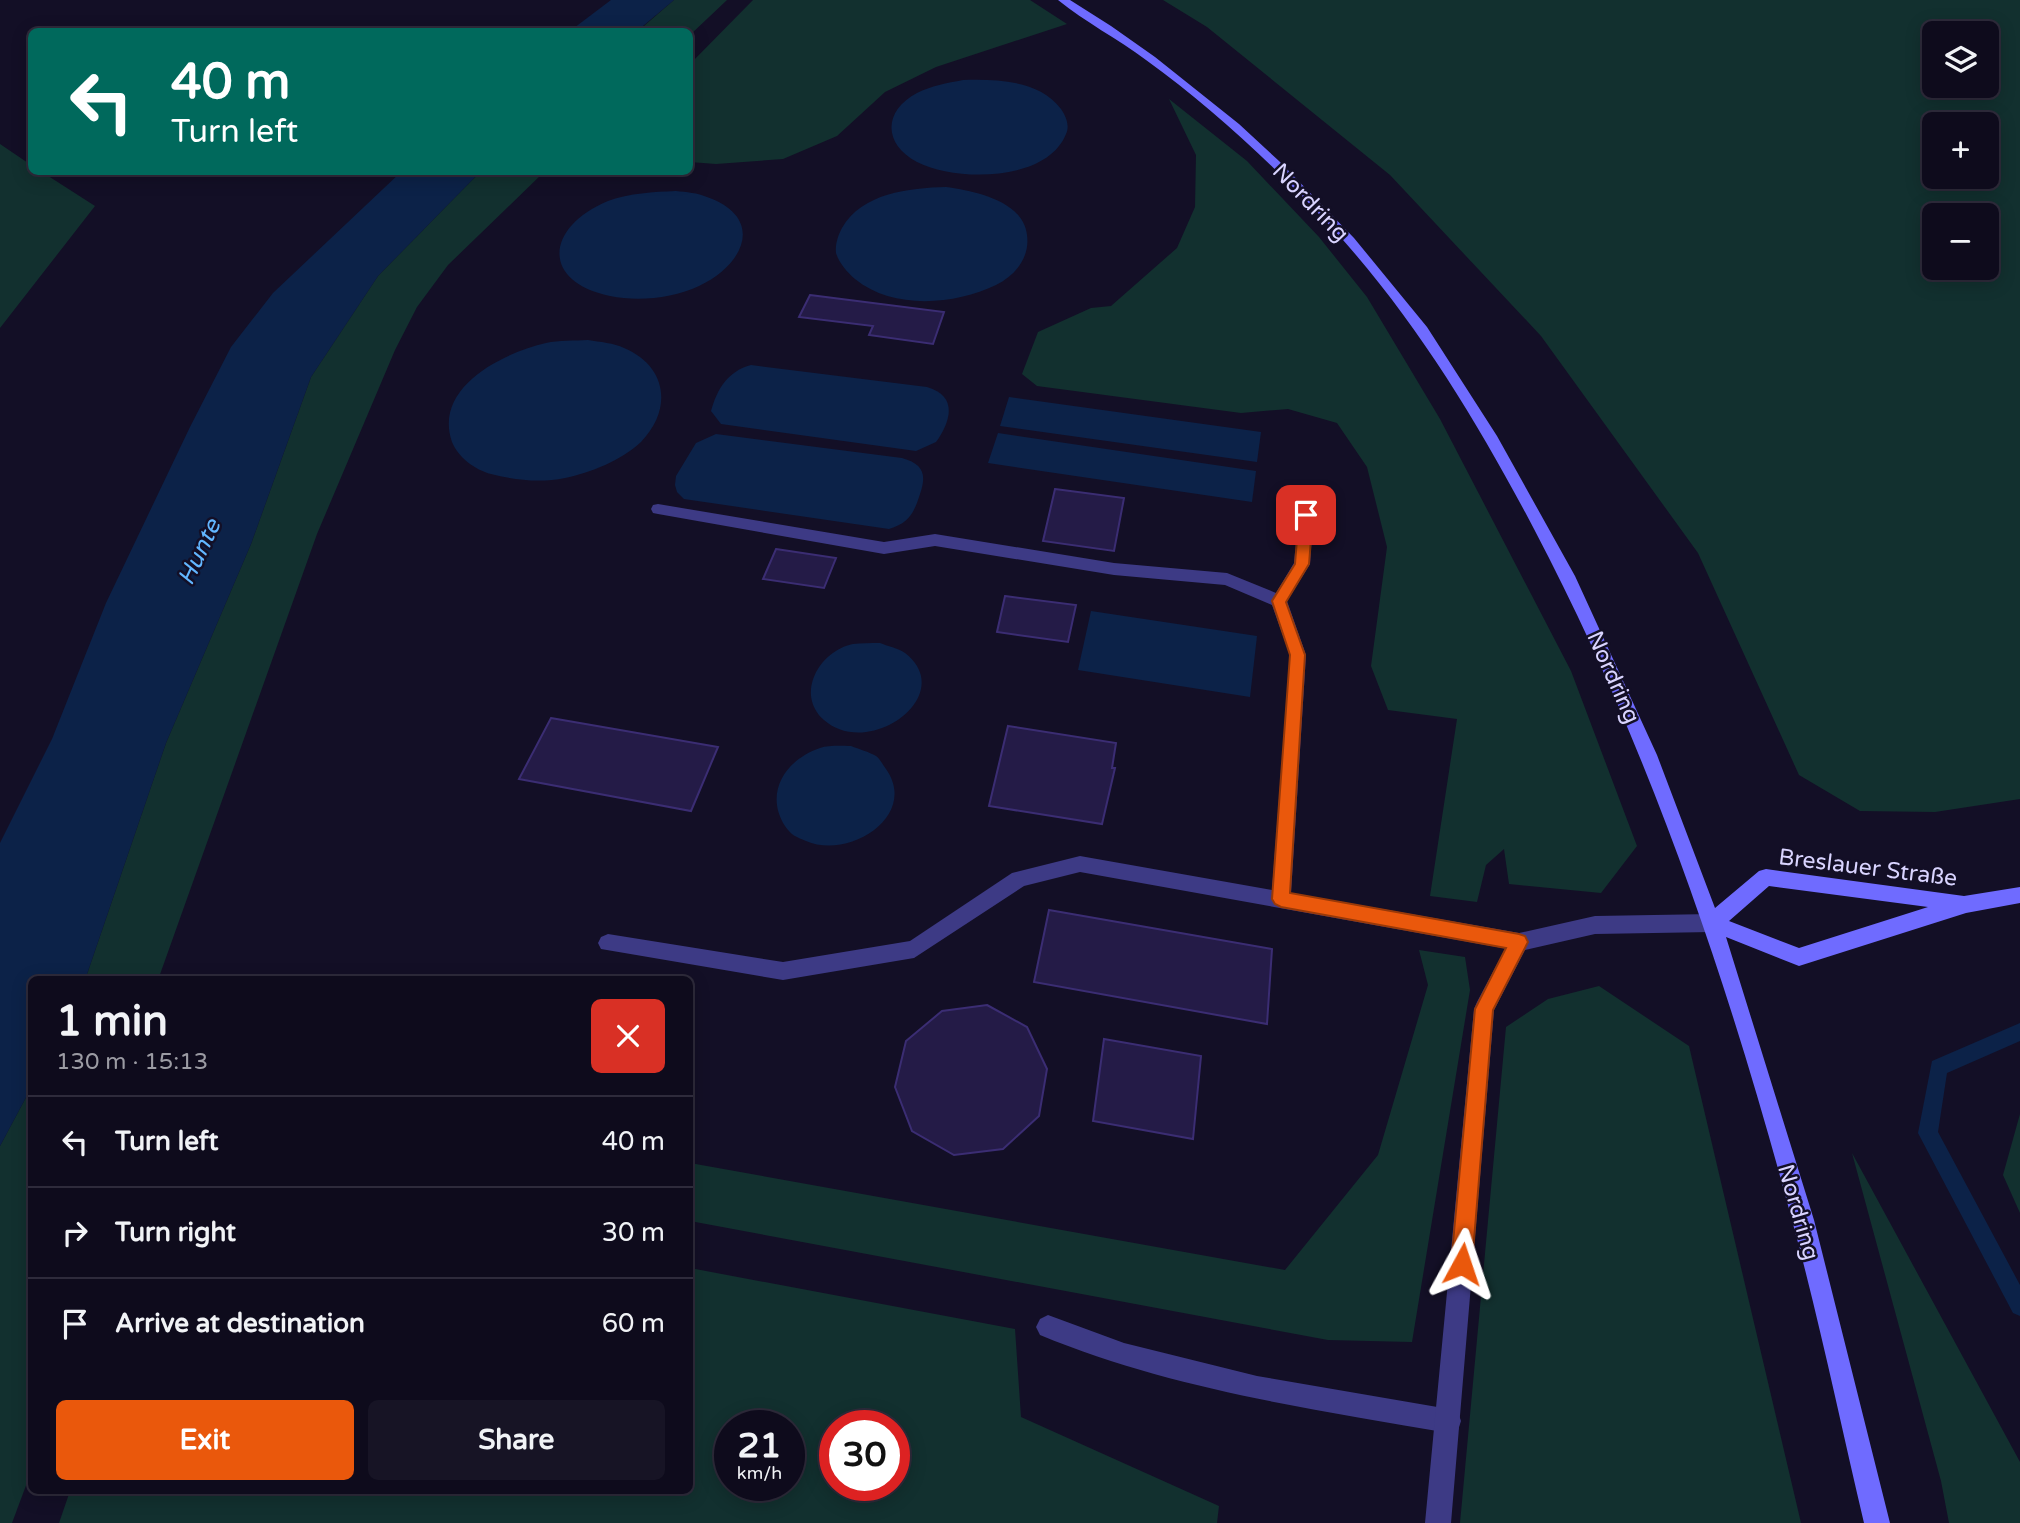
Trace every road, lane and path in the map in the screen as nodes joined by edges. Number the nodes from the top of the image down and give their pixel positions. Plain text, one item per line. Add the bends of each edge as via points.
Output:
1 (1063, 0) edge
2 (1308, 490) dead end
3 (658, 509) dead end
4 (1279, 601) junction
5 (2020, 895) edge
6 (1281, 899) junction
7 (1966, 904) junction
8 (1712, 923) junction
9 (1519, 942) junction
10 (608, 943) dead end
11 (1048, 1328) dead end
12 (1449, 1420) junction
13 (1438, 1523) edge
14 (1877, 1523) edge

1 - 8 main road, Nordring via 1207,103 1267,157 1384,281 1436,350 1548,538 1598,639 1660,781
2 - 4 street via 1302,564
3 - 4 street via 884,548 935,540 1114,569 1227,579
4 - 6 street via 1298,655
5 - 7 main road, Breslauer Straße
6 - 9 street
6 - 10 street via 1080,864 1019,879 914,949 783,971
7 - 8 main road, Breslauer Straße via 1799,957
7 - 8 main road, Breslauer Straße via 1766,877
8 - 9 street via 1595,925
8 - 14 main road, Nordring via 1803,1220
9 - 12 street via 1484,1009
11 - 12 street via 1124,1355 1257,1388
12 - 13 street

